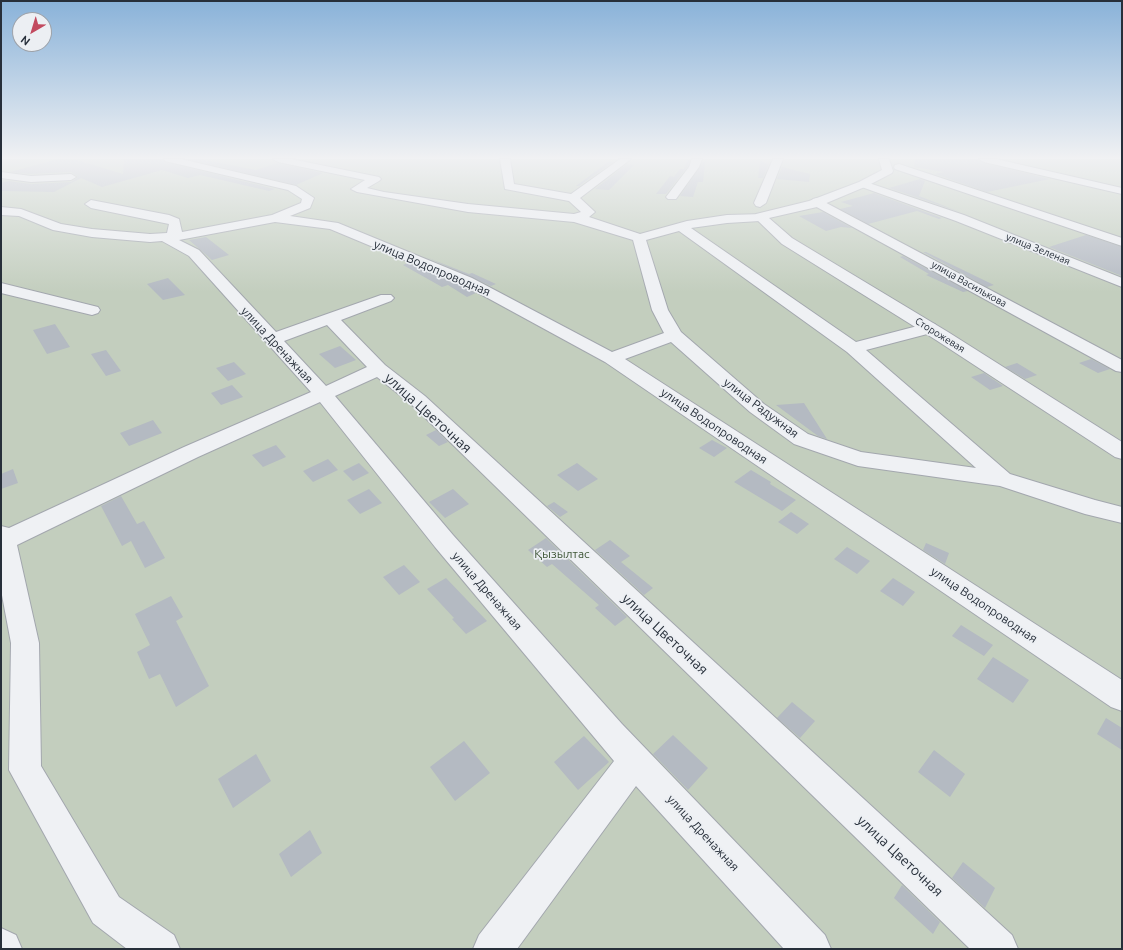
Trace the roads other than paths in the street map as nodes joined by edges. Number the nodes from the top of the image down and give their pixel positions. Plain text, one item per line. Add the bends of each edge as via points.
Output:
1 (306, 203) edge
2 (435, 203) edge
3 (579, 203) edge
4 (762, 203) edge
5 (807, 203) edge
6 (819, 203) edge
7 (918, 203) edge
8 (1001, 203) edge
9 (91, 204) dead end
10 (760, 210) junction
11 (1, 211) edge
12 (275, 218) junction
13 (574, 218) junction
14 (681, 227) junction
15 (168, 236) junction
16 (639, 238) junction
17 (1122, 242) edge
18 (1122, 283) edge
19 (1, 288) edge
20 (386, 298) dead end
21 (92, 310) dead end
22 (331, 319) junction
23 (929, 328) junction
24 (674, 335) junction
25 (272, 339) junction
26 (854, 348) junction
27 (611, 358) junction
28 (1122, 367) edge
29 (378, 369) junction
30 (323, 394) junction
31 (1122, 452) edge
32 (1002, 479) junction
33 (1122, 515) edge
34 (2, 540) edge
35 (1122, 697) edge
36 (635, 760) junction
37 (160, 949) edge
38 (493, 949) edge
39 (811, 949) edge
40 (998, 949) edge

1 - 12 street
2 - 13 street
3 - 13 street via 589,212
4 - 10 street
5 - 10 street
6 - 28 street, улица Василькова
7 - 18 street, улица Зеленая
8 - 17 street
9 - 15 street via 175,222 175,232
10 - 14 street
10 - 23 street, Сторожевая via 787,241
11 - 15 street via 21,213 58,227 92,233 150,238
12 - 15 street
12 - 27 street, улица Водопроводная via 333,226 467,281
13 - 16 street
14 - 16 street
14 - 26 street
15 - 25 street, улица Дренажная via 194,253
16 - 24 street, улица Радужная via 660,310
19 - 21 street
20 - 22 street
22 - 25 street
22 - 29 street, улица Цветочная
23 - 26 street
23 - 31 street, Сторожевая
24 - 27 street
24 - 32 street, улица Радужная via 757,408 801,439 858,460
25 - 30 street, улица Дренажная
26 - 32 street
27 - 35 street, улица Водопроводная
29 - 30 street
29 - 40 street, улица Цветочная via 418,400
30 - 34 street
30 - 36 street, улица Дренажная via 444,541
32 - 33 street, улица Радужная
34 - 37 street via 25,643 25,770 106,910
36 - 38 street
36 - 39 street, улица Дренажная

